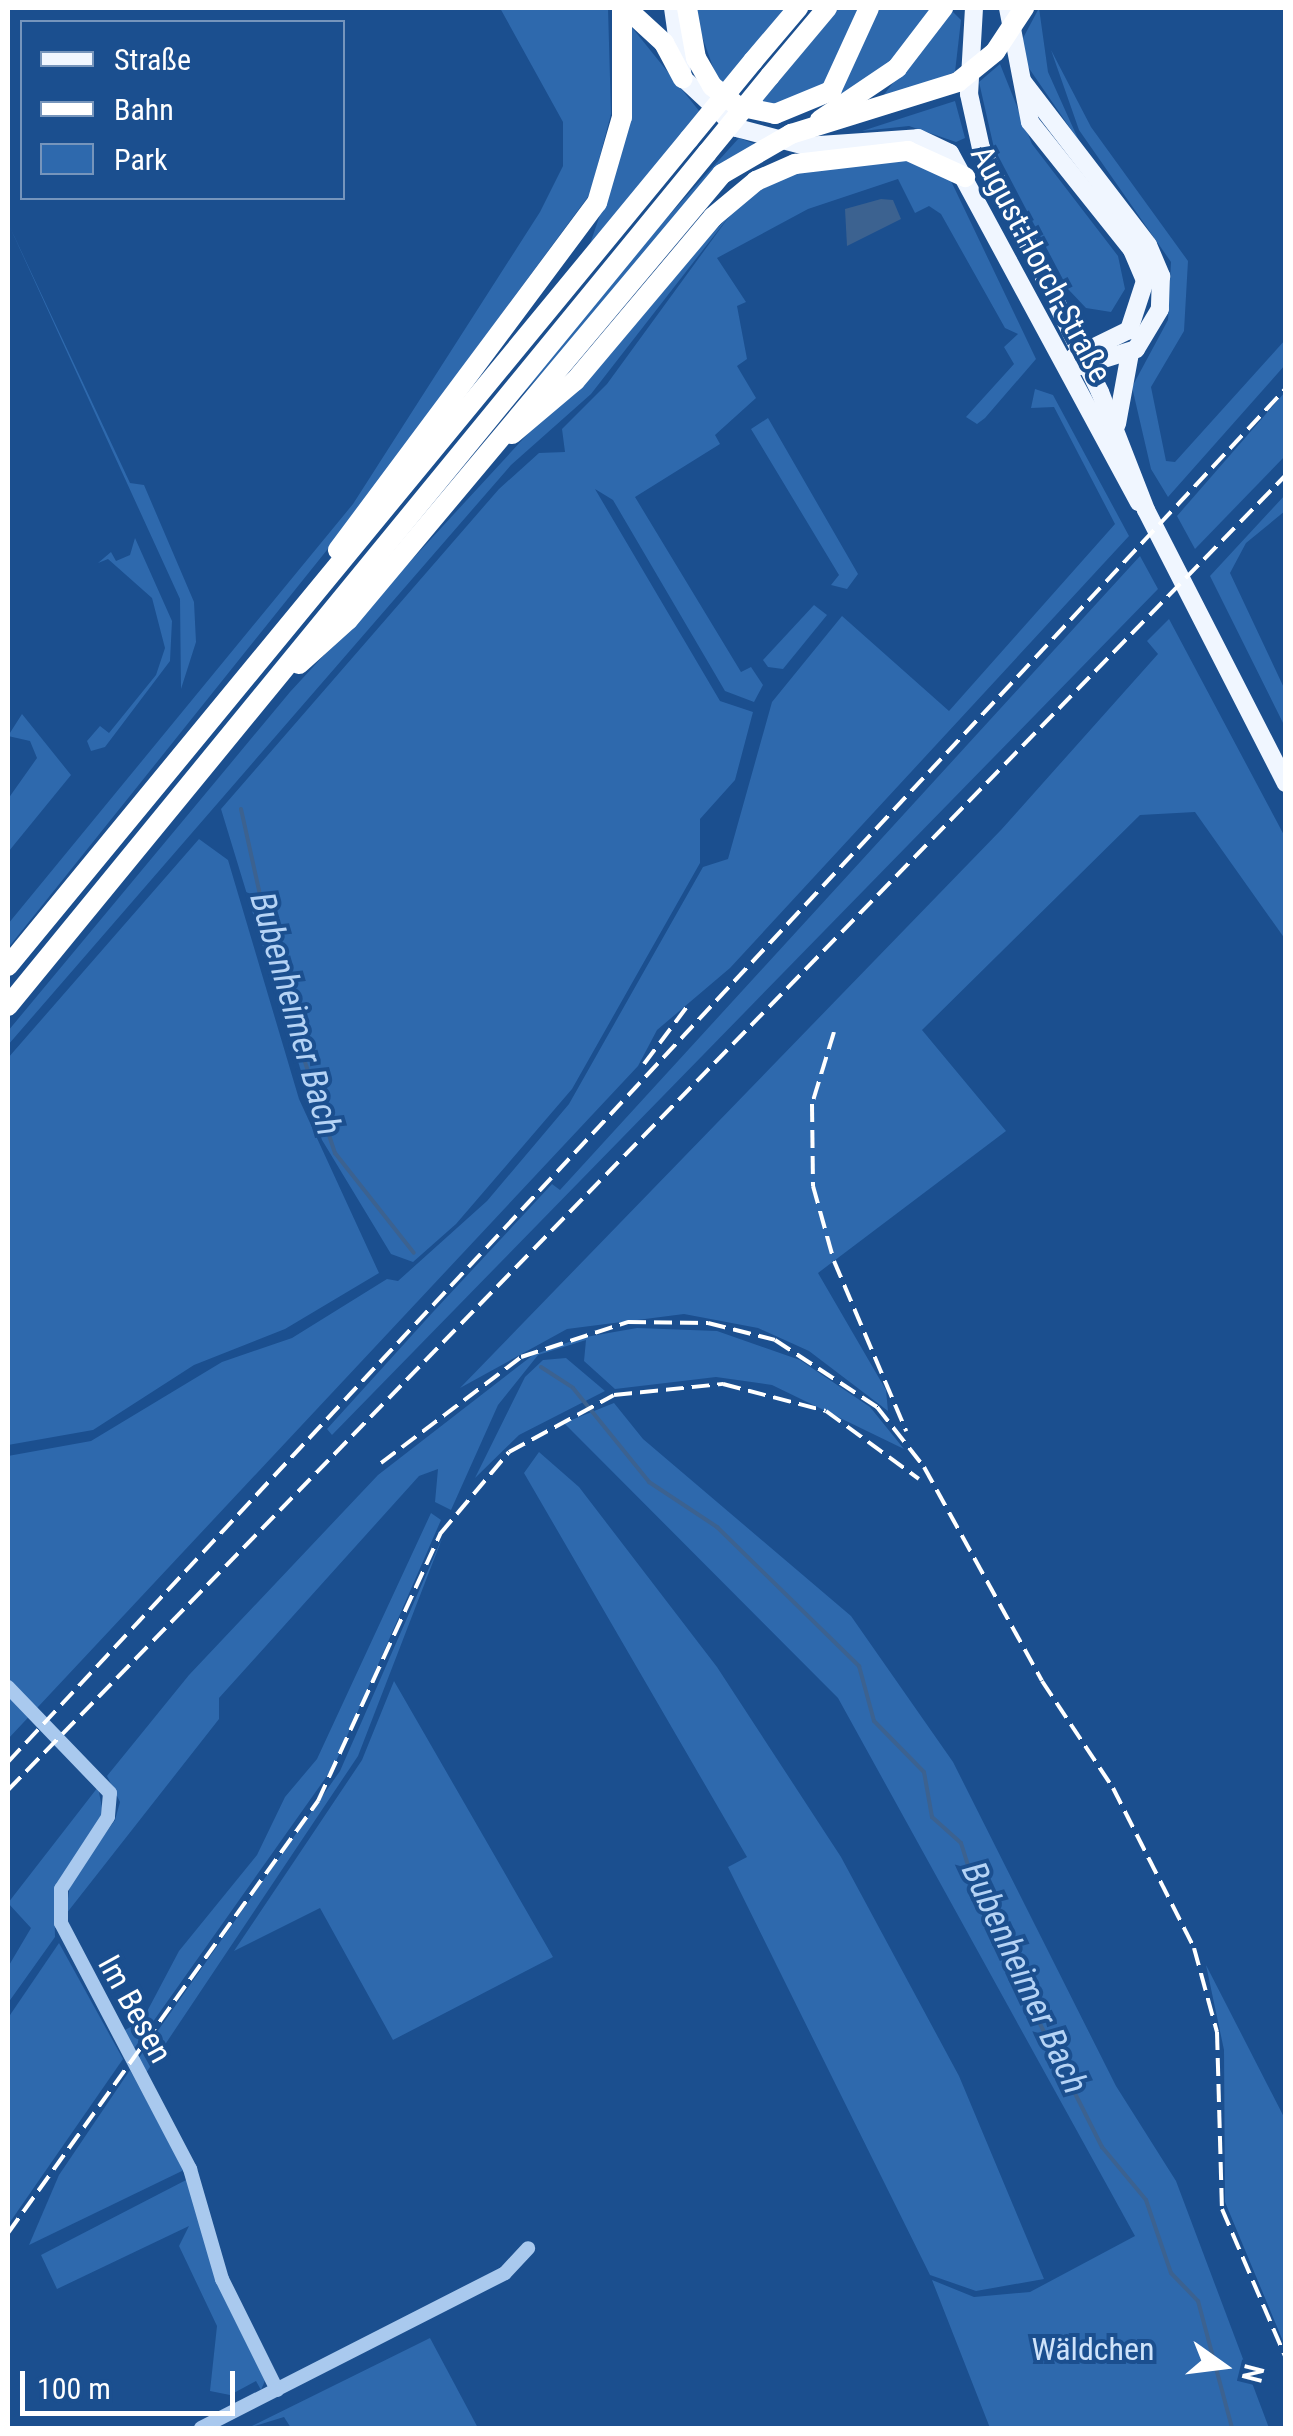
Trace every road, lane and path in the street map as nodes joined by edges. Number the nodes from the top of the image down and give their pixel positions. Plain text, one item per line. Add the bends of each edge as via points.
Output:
1 (673, 8) edge
2 (687, 8) edge
3 (798, 8) edge
4 (826, 8) edge
5 (869, 8) edge
6 (943, 8) edge
7 (974, 8) edge
8 (1008, 8) edge
9 (1024, 8) edge
10 (622, 18) edge
11 (1018, 74) junction
12 (684, 78) junction
13 (791, 134) junction
14 (965, 176) junction
15 (1066, 320) junction
16 (1110, 338) junction
17 (1130, 353) junction
18 (1085, 360) junction
19 (1061, 364) junction
20 (1118, 434) junction
21 (492, 448) junction
22 (1146, 510) junction
23 (291, 623) junction
24 (271, 684) junction
25 (1286, 783) edge
26 (8, 966) edge
27 (8, 1006) edge
28 (8, 1687) edge
29 (528, 2248) dead end
30 (277, 2390) junction
31 (201, 2428) edge

1 - 12 main road
2 - 5 highway via 696,58 712,86 738,106 776,114 831,91
3 - 23 highway, bridge
4 - 24 highway, bridge
6 - 13 highway, bridge via 896,68
7 - 15 main road, August-Horch-Straße via 968,80 977,135
8 - 11 main road
9 - 13 highway, bridge via 995,52 958,82
10 - 12 highway via 664,42
10 - 23 highway via 620,132 590,216 389,471
11 - 16 main road via 1044,147 1142,270 1140,314
11 - 17 main road via 1156,260 1160,309
12 - 14 main road, August-Horch-Straße via 708,110 764,138 826,146 918,138 945,148
13 - 21 highway, bridge via 722,174
14 - 19 main road, August-Horch-Straße
14 - 21 highway via 908,150 795,164 756,181 713,217 575,381
15 - 16 main road
15 - 18 main road, August-Horch-Straße
16 - 18 main road
17 - 18 main road
17 - 20 main road via 1118,382
18 - 19 main road
18 - 20 main road, August-Horch-Straße
19 - 22 main road, August-Horch-Straße
20 - 22 main road, August-Horch-Straße
21 - 24 highway via 348,620
22 - 25 main road, August-Horch-Straße
23 - 26 highway
24 - 27 highway
28 - 30 street, Im Besen via 110,1793 108,1818 61,1889 60,1923 190,2170 217,2266
29 - 30 street via 505,2273
30 - 31 street

